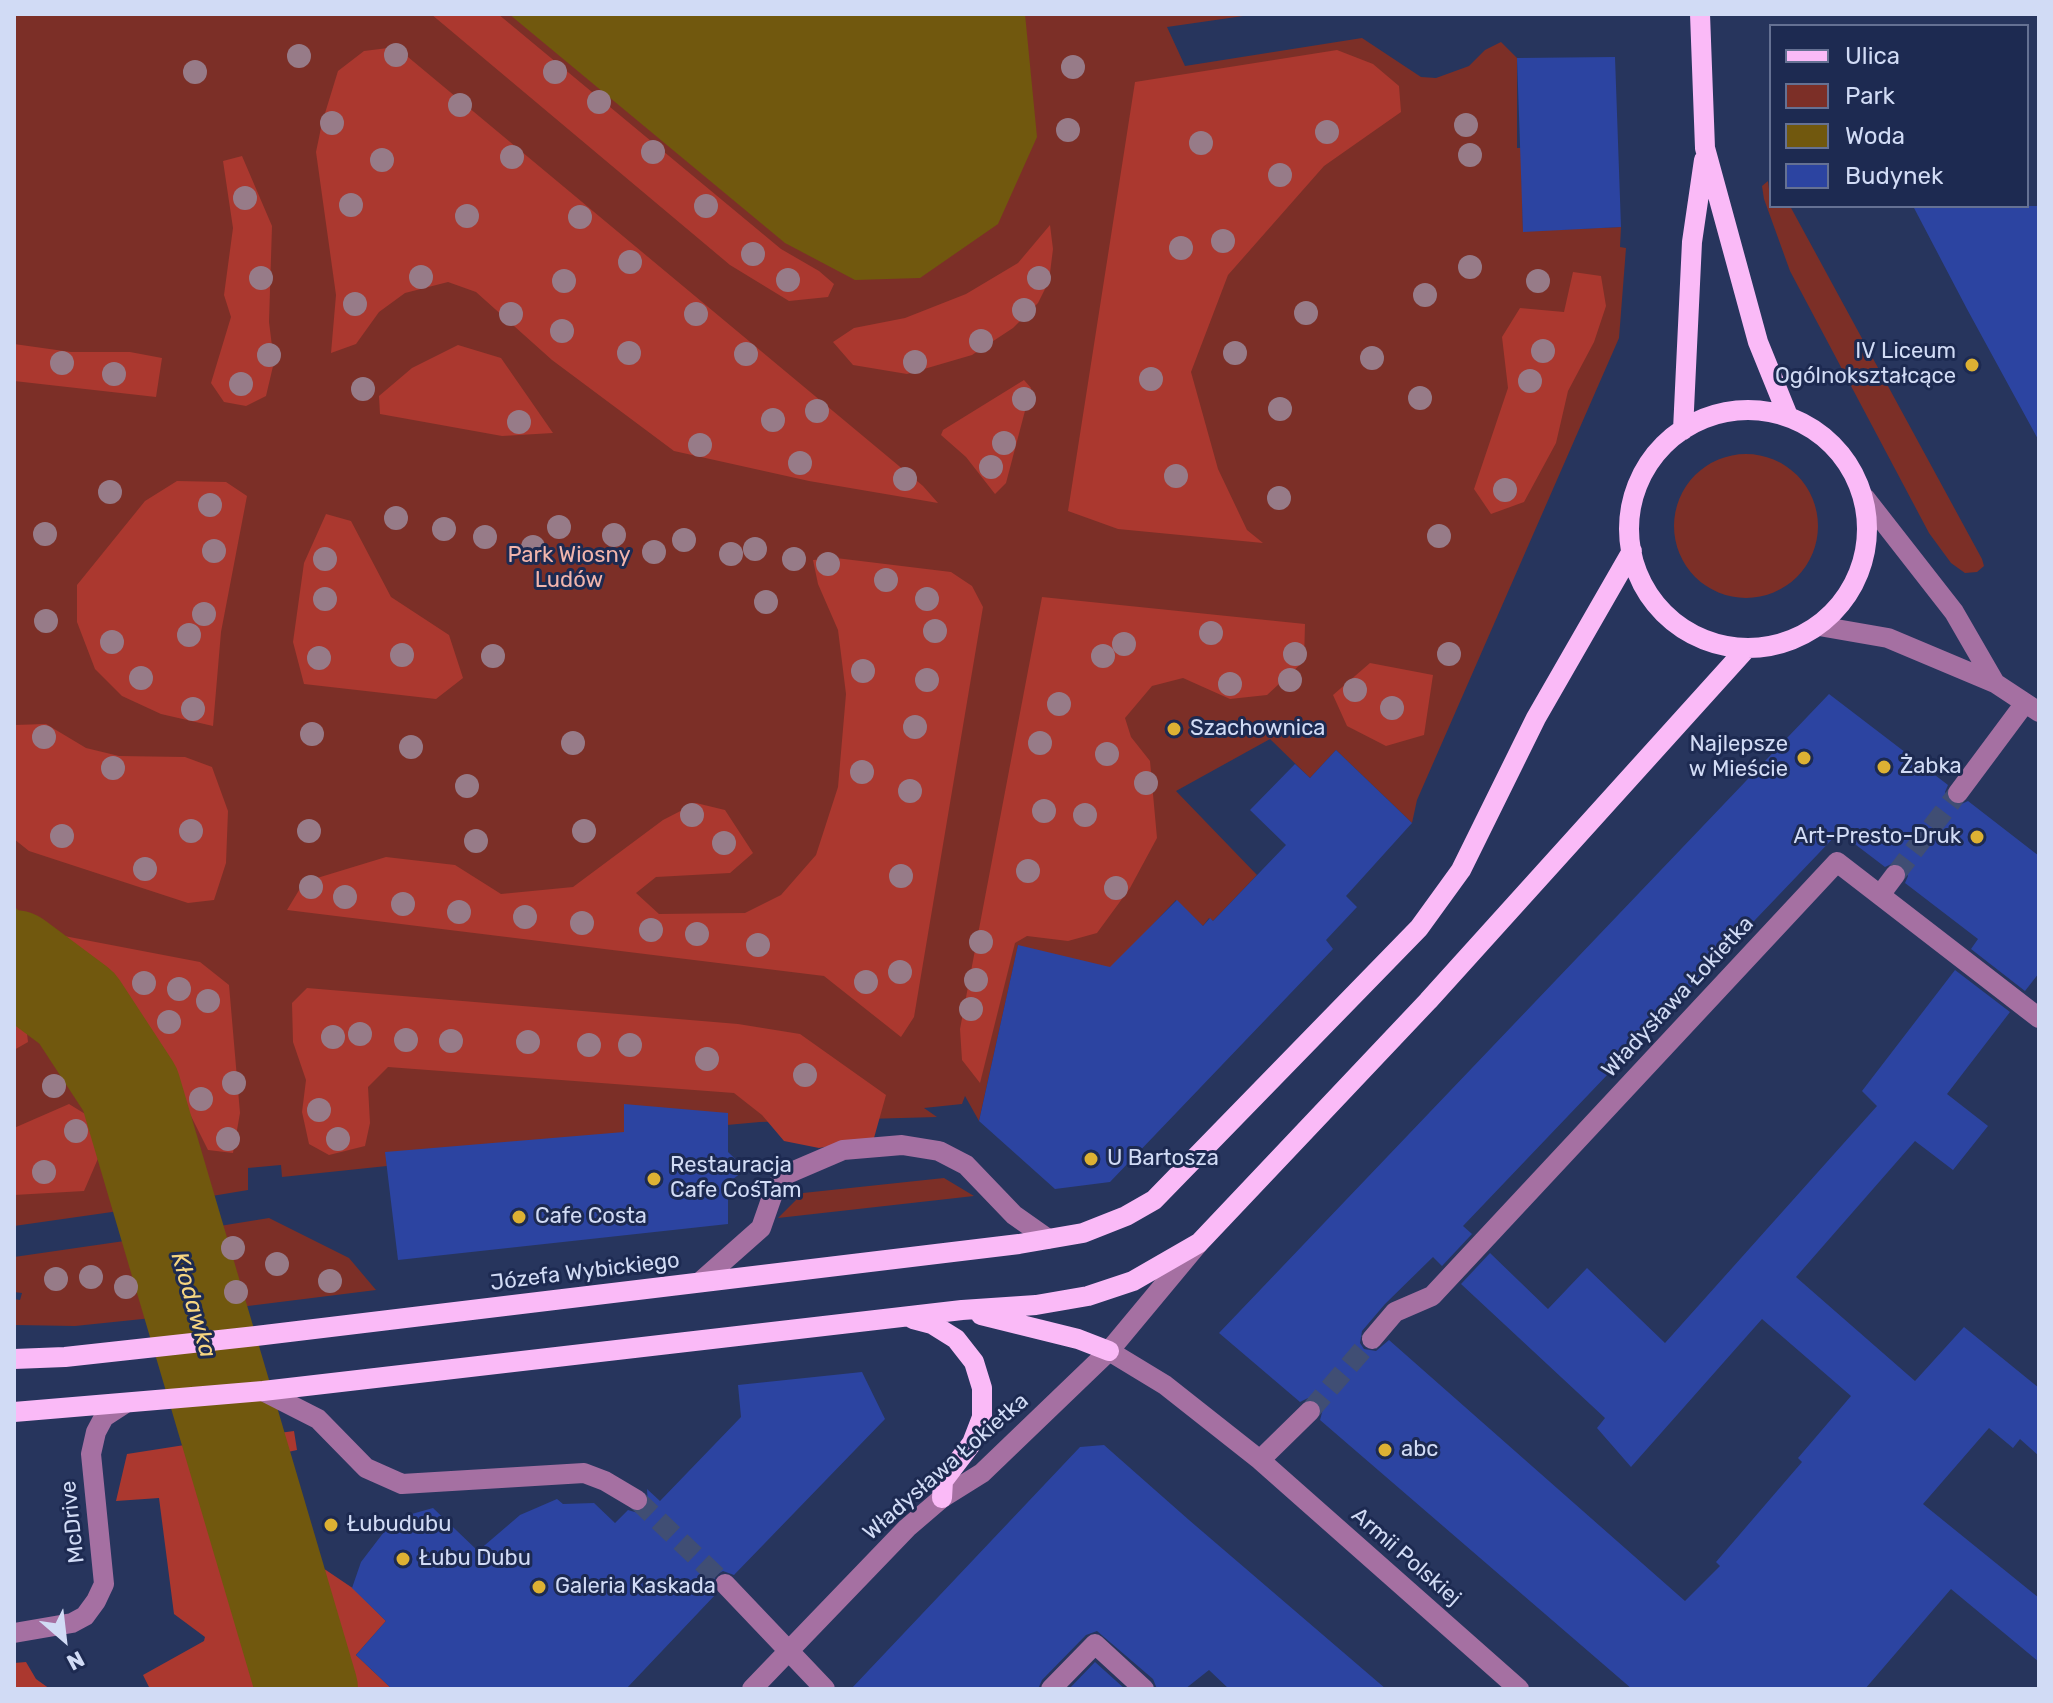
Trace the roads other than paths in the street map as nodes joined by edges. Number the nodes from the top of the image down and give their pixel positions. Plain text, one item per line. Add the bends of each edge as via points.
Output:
1 (1700, 14) edge
2 (1705, 148) junction
3 (1788, 416) junction
4 (1683, 430) junction
5 (1865, 498) junction
6 (1632, 551) junction
7 (1819, 626) junction
8 (1746, 649) junction
9 (1995, 683) junction
10 (2032, 708) edge
11 (1958, 793) tunnel mouth
12 (1895, 875) tunnel mouth
13 (1880, 895) junction
14 (2039, 1018) edge
15 (1048, 1239) junction
16 (1199, 1243) junction
17 (700, 1282) junction
18 (962, 1310) junction
19 (905, 1317) junction
20 (1372, 1339) tunnel mouth
21 (1109, 1351) junction
22 (14, 1359) edge
23 (263, 1391) junction
24 (124, 1404) junction
25 (1310, 1411) tunnel mouth
26 (14, 1412) edge
27 (1260, 1460) junction
28 (942, 1498) junction
29 (637, 1500) tunnel mouth
30 (725, 1584) tunnel mouth
31 (14, 1633) edge
32 (788, 1651) junction
33 (752, 1689) edge
34 (825, 1689) edge
35 (1051, 1689) edge
36 (1144, 1689) edge
37 (1519, 1689) edge

1 - 2 main road
2 - 3 main road via 1758,342
2 - 4 main road via 1692,242
3 - 4 main road via 1734,411
3 - 5 main road via 1825,436 1850,465
4 - 6 main road via 1659,447 1637,475 1625,527
5 - 7 main road via 1869,522 1862,569 1844,600
5 - 9 street via 1954,612
6 - 8 main road via 1642,582 1660,609 1714,643
6 - 15 main road, Józefa Wybickiego via 1550,691 1461,870 1419,928 1154,1200 1083,1233
7 - 8 main road via 1794,640
7 - 9 street via 1888,638
8 - 16 main road, Władysława Łokietka via 1428,1001
9 - 10 street
10 - 11 street
12 - 13 street
13 - 14 street, Władysława Łokietka
13 - 20 street, Władysława Łokietka via 1837,862 1432,1296 1395,1312
15 - 17 main road, Józefa Wybickiego
15 - 17 street via 1014,1215 966,1165 939,1151 902,1145 843,1150 787,1174 775,1188 761,1228
16 - 18 main road, Władysława Łokietka via 1133,1281 1088,1296
16 - 21 street, Władysława Łokietka
17 - 22 main road, Józefa Wybickiego via 256,1336
18 - 19 main road, Władysława Łokietka
18 - 21 main road
19 - 23 main road
19 - 28 main road via 932,1324 956,1339 974,1362 982,1388 982,1417 972,1443 943,1481
21 - 27 street, Armii Polskiej via 1165,1385
21 - 28 street, Władysława Łokietka via 982,1473
23 - 24 main road
23 - 29 street via 318,1419 366,1468 402,1484 584,1473
24 - 26 main road
24 - 31 street, McDrive via 104,1417 91,1454 104,1584 96,1601 85,1616 58,1629
25 - 27 street
27 - 37 street, Armii Polskiej
28 - 32 street, Władysława Łokietka
30 - 32 street
32 - 33 street, Władysława Łokietka
32 - 34 street
35 - 36 street via 1095,1644

